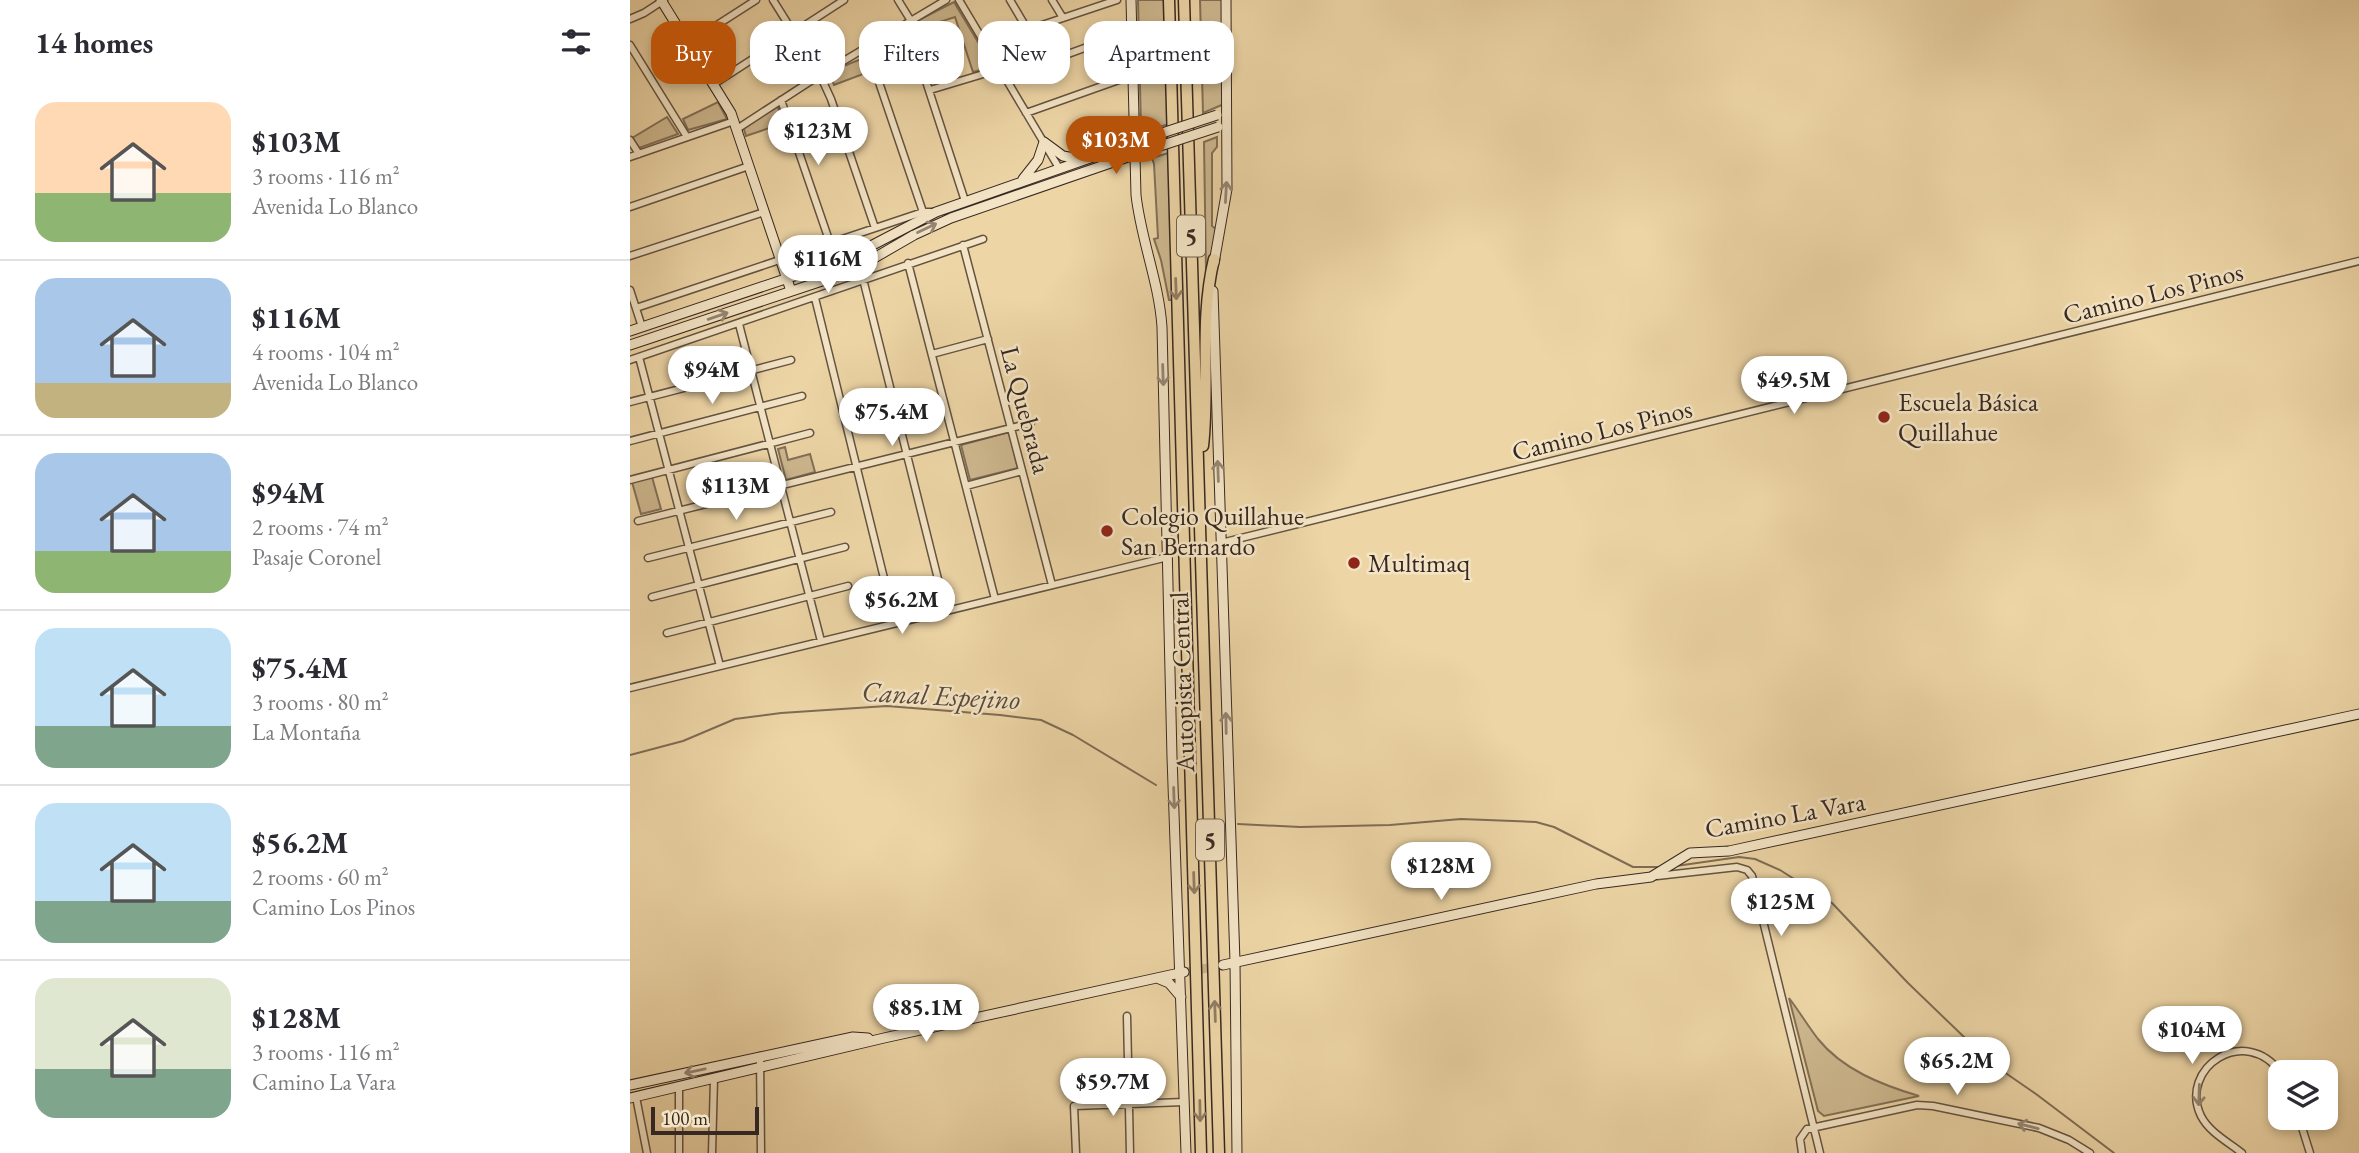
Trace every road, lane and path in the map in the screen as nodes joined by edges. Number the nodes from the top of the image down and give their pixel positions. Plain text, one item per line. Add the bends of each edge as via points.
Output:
1 (662, 0) edge
2 (756, 0) edge
3 (773, 0) edge
4 (844, 0) edge
5 (898, 0) edge
6 (946, 0) edge
7 (959, 0) edge
8 (1010, 0) edge
9 (1052, 0) edge
10 (1117, 0) edge
11 (1131, 0) edge
12 (1168, 0) edge
13 (1184, 0) edge
14 (1226, 0) edge
15 (1063, 18) junction
16 (630, 19) edge
17 (675, 21) edge
18 (723, 21) edge
19 (786, 21) edge
20 (812, 21) edge
21 (908, 21) edge
22 (911, 21) edge
23 (1022, 21) edge
24 (1054, 21) edge
25 (1131, 21) edge
26 (978, 32) edge
27 (630, 45) edge
28 (978, 76) edge
29 (715, 84) edge
30 (806, 84) edge
31 (824, 84) edge
32 (880, 84) edge
33 (928, 84) edge
34 (1009, 84) edge
35 (1107, 84) edge
36 (1132, 84) edge
37 (930, 90) junction
38 (781, 100) junction
39 (1026, 113) junction
40 (1222, 114) junction
41 (736, 125) junction
42 (1222, 125) junction
43 (687, 137) junction
44 (630, 140) edge
45 (1044, 142) junction
46 (1134, 143) junction
47 (639, 154) junction
48 (1134, 154) junction
49 (630, 156) edge
50 (1085, 159) junction
51 (749, 166) junction
52 (1059, 168) junction
53 (1071, 176) junction
54 (1019, 182) junction
55 (965, 201) junction
56 (630, 207) edge
57 (764, 212) junction
58 (923, 212) junction
59 (936, 212) junction
60 (874, 228) junction
61 (983, 239) dead end
62 (830, 243) junction
63 (963, 245) junction
64 (630, 256) edge
65 (1214, 259) junction
66 (780, 260) junction
67 (2359, 261) edge
68 (908, 263) junction
69 (786, 278) junction
70 (863, 279) junction
71 (630, 290) edge
72 (791, 292) junction
73 (815, 298) junction
74 (795, 305) junction
75 (636, 308) junction
76 (739, 324) junction
77 (642, 327) junction
78 (630, 331) edge
79 (988, 339) junction
80 (630, 345) edge
81 (932, 354) junction
82 (639, 357) junction
83 (630, 360) edge
84 (791, 360) dead end
85 (751, 370) junction
86 (802, 396) dead end
87 (649, 397) junction
88 (630, 402) edge
89 (761, 407) junction
90 (1031, 424) dead end
91 (1011, 428) junction
92 (659, 433) junction
93 (810, 433) dead end
94 (630, 441) edge
95 (955, 442) junction
96 (770, 444) junction
97 (907, 454) junction
98 (856, 465) junction
99 (668, 470) junction
100 (1022, 471) junction
101 (1199, 473) junction
102 (630, 480) edge
103 (780, 484) junction
104 (966, 486) junction
105 (679, 510) junction
106 (831, 512) dead end
107 (638, 521) dead end
108 (790, 522) junction
109 (1221, 543) junction
110 (845, 547) dead end
111 (689, 548) junction
112 (1168, 557) junction
113 (648, 558) dead end
114 (800, 559) junction
115 (698, 585) junction
116 (1052, 585) junction
117 (848, 586) dead end
118 (809, 596) junction
119 (652, 597) dead end
120 (995, 599) junction
121 (946, 611) junction
122 (708, 622) junction
123 (895, 623) junction
124 (667, 632) dead end
125 (821, 641) junction
126 (720, 666) junction
127 (630, 688) edge
128 (2359, 714) edge
129 (1655, 874) junction
130 (1235, 962) junction
131 (1223, 965) tunnel mouth
132 (1184, 972) junction
133 (1156, 978) junction
134 (1182, 999) junction
135 (1127, 1016) dead end
136 (760, 1061) junction
137 (2268, 1061) edge
138 (714, 1079) junction
139 (635, 1084) edge
140 (679, 1087) junction
141 (636, 1097) edge
142 (1184, 1102) junction
143 (1129, 1104) junction
144 (1814, 1126) junction
145 (2303, 1130) edge
146 (2307, 1142) junction
147 (647, 1153) edge
148 (679, 1153) edge
149 (712, 1153) edge
150 (761, 1153) edge
151 (1076, 1153) edge
152 (1130, 1153) edge
153 (1185, 1153) edge
154 (1201, 1153) edge
155 (1219, 1153) edge
156 (1237, 1153) edge
157 (1802, 1153) edge
158 (1820, 1153) edge
159 (2090, 1153) edge
160 (2242, 1153) edge
161 (2305, 1153) edge
162 (2310, 1153) edge

1 - 16 street
1 - 17 street
2 - 18 street
3 - 19 street
4 - 20 street
5 - 21 street
6 - 22 street
7 - 26 street
8 - 23 street
9 - 15 street
10 - 15 street
11 - 25 street
12 -> 154 highway, Autopista Central / 5
13 - 101 highway, Autopista Central / 5
14 - 40 street
15 - 24 street
27 - 43 street
28 - 37 street
29 - 41 street
30 - 38 street
31 - 60 street
32 - 58 street
33 - 37 street
34 - 39 street
35 - 39 street
36 - 46 street
37 - 55 street
38 - 41 street
38 - 62 street
39 - 45 street
40 - 42 street
40 - 46 street, bridge
41 - 43 street
41 - 51 street
42 - 48 street, bridge
65 -> 42 street via 1227,190
43 - 47 street
44 - 47 street
45 - 50 street via 1063,156
45 - 52 street
45 - 54 street via 1035,167
46 - 48 street
46 - 50 street
47 - 49 street
48 - 53 street
48 -> 112 street via 1138,209 1161,312
50 - 52 street
51 - 56 street
51 - 57 street
52 - 53 street
52 - 54 street
72 -> 53 street via 853,268 937,223
54 - 55 street
55 - 59 street
57 - 64 street
57 - 66 street
58 - 59 street
58 - 60 street
59 - 69 street via 853,255
60 - 62 street
61 - 63 street
62 - 66 street
63 - 68 street
63 - 79 street, La Quebrada
65 - 101 highway via 1205,312 1205,426
109 -> 65 street
66 - 69 street
66 - 75 street
67 - 109 street, Camino Los Pinos
68 - 70 street
68 - 81 street
69 - 72 street
69 - 77 street
70 - 73 street
70 - 97 street
71 - 75 street
72 - 74 street
80 -> 72 street
73 - 74 street
73 - 98 street
74 - 76 street
75 - 77 street
76 - 82 street
76 - 85 street
77 - 78 street
79 - 81 street
79 - 91 street, La Quebrada
81 - 95 street
82 - 83 street
82 - 87 street
84 - 85 street
85 - 87 street
85 - 89 street
86 - 89 street
87 - 88 street
87 - 92 street
89 - 92 street
89 - 96 street
90 - 91 street
91 - 95 street
91 - 100 street, La Quebrada
92 - 94 street
92 - 99 street
93 - 96 street
95 - 97 street
95 - 104 street
96 - 99 street
96 - 103 street
97 - 98 street
97 - 121 street
98 - 103 street
98 - 123 street
99 - 102 street
99 - 105 street
100 - 104 street
100 - 116 street, La Quebrada
155 -> 101 highway, Autopista Central / 5
103 - 105 street
103 - 108 street
104 - 120 street
105 - 107 street
105 - 111 street
106 - 108 street
108 - 111 street
108 - 114 street
130 -> 109 street
110 - 114 street
111 - 113 street
111 - 115 street
112 - 116 street
112 -> 132 street via 1172,757
114 - 115 street
114 - 118 street
115 - 119 street
115 - 122 street
116 - 120 street
117 - 118 street
118 - 122 street
118 - 125 street
120 - 121 street
121 - 123 street
122 - 124 street
122 - 126 street
123 - 125 street
125 - 126 street
126 - 127 street
128 - 129 street, Camino La Vara via 1741,848 1690,853
129 - 130 street, Camino La Vara
129 - 144 street via 1737,867 1749,873
130 - 131 street, Camino La Vara
130 - 156 street
132 - 133 street
132 - 134 street
133 - 134 street via 1169,983
133 - 136 street
134 - 142 street
135 - 143 street
136 - 138 street
136 -> 139 street
136 - 150 street
137 -> 160 street via 2241,1051 2221,1056 2201,1079 2197,1096 2201,1115 2213,1132
138 - 140 street
138 - 149 street
139 - 141 street
140 - 141 street
140 - 148 street
141 - 147 street
142 - 143 street
142 - 153 street
143 - 151 street via 1074,1106
143 - 152 street
144 - 157 street via 1801,1136
144 - 158 street
159 -> 144 street via 2039,1128 1925,1105
145 - 146 street
146 - 161 street
146 - 162 street

